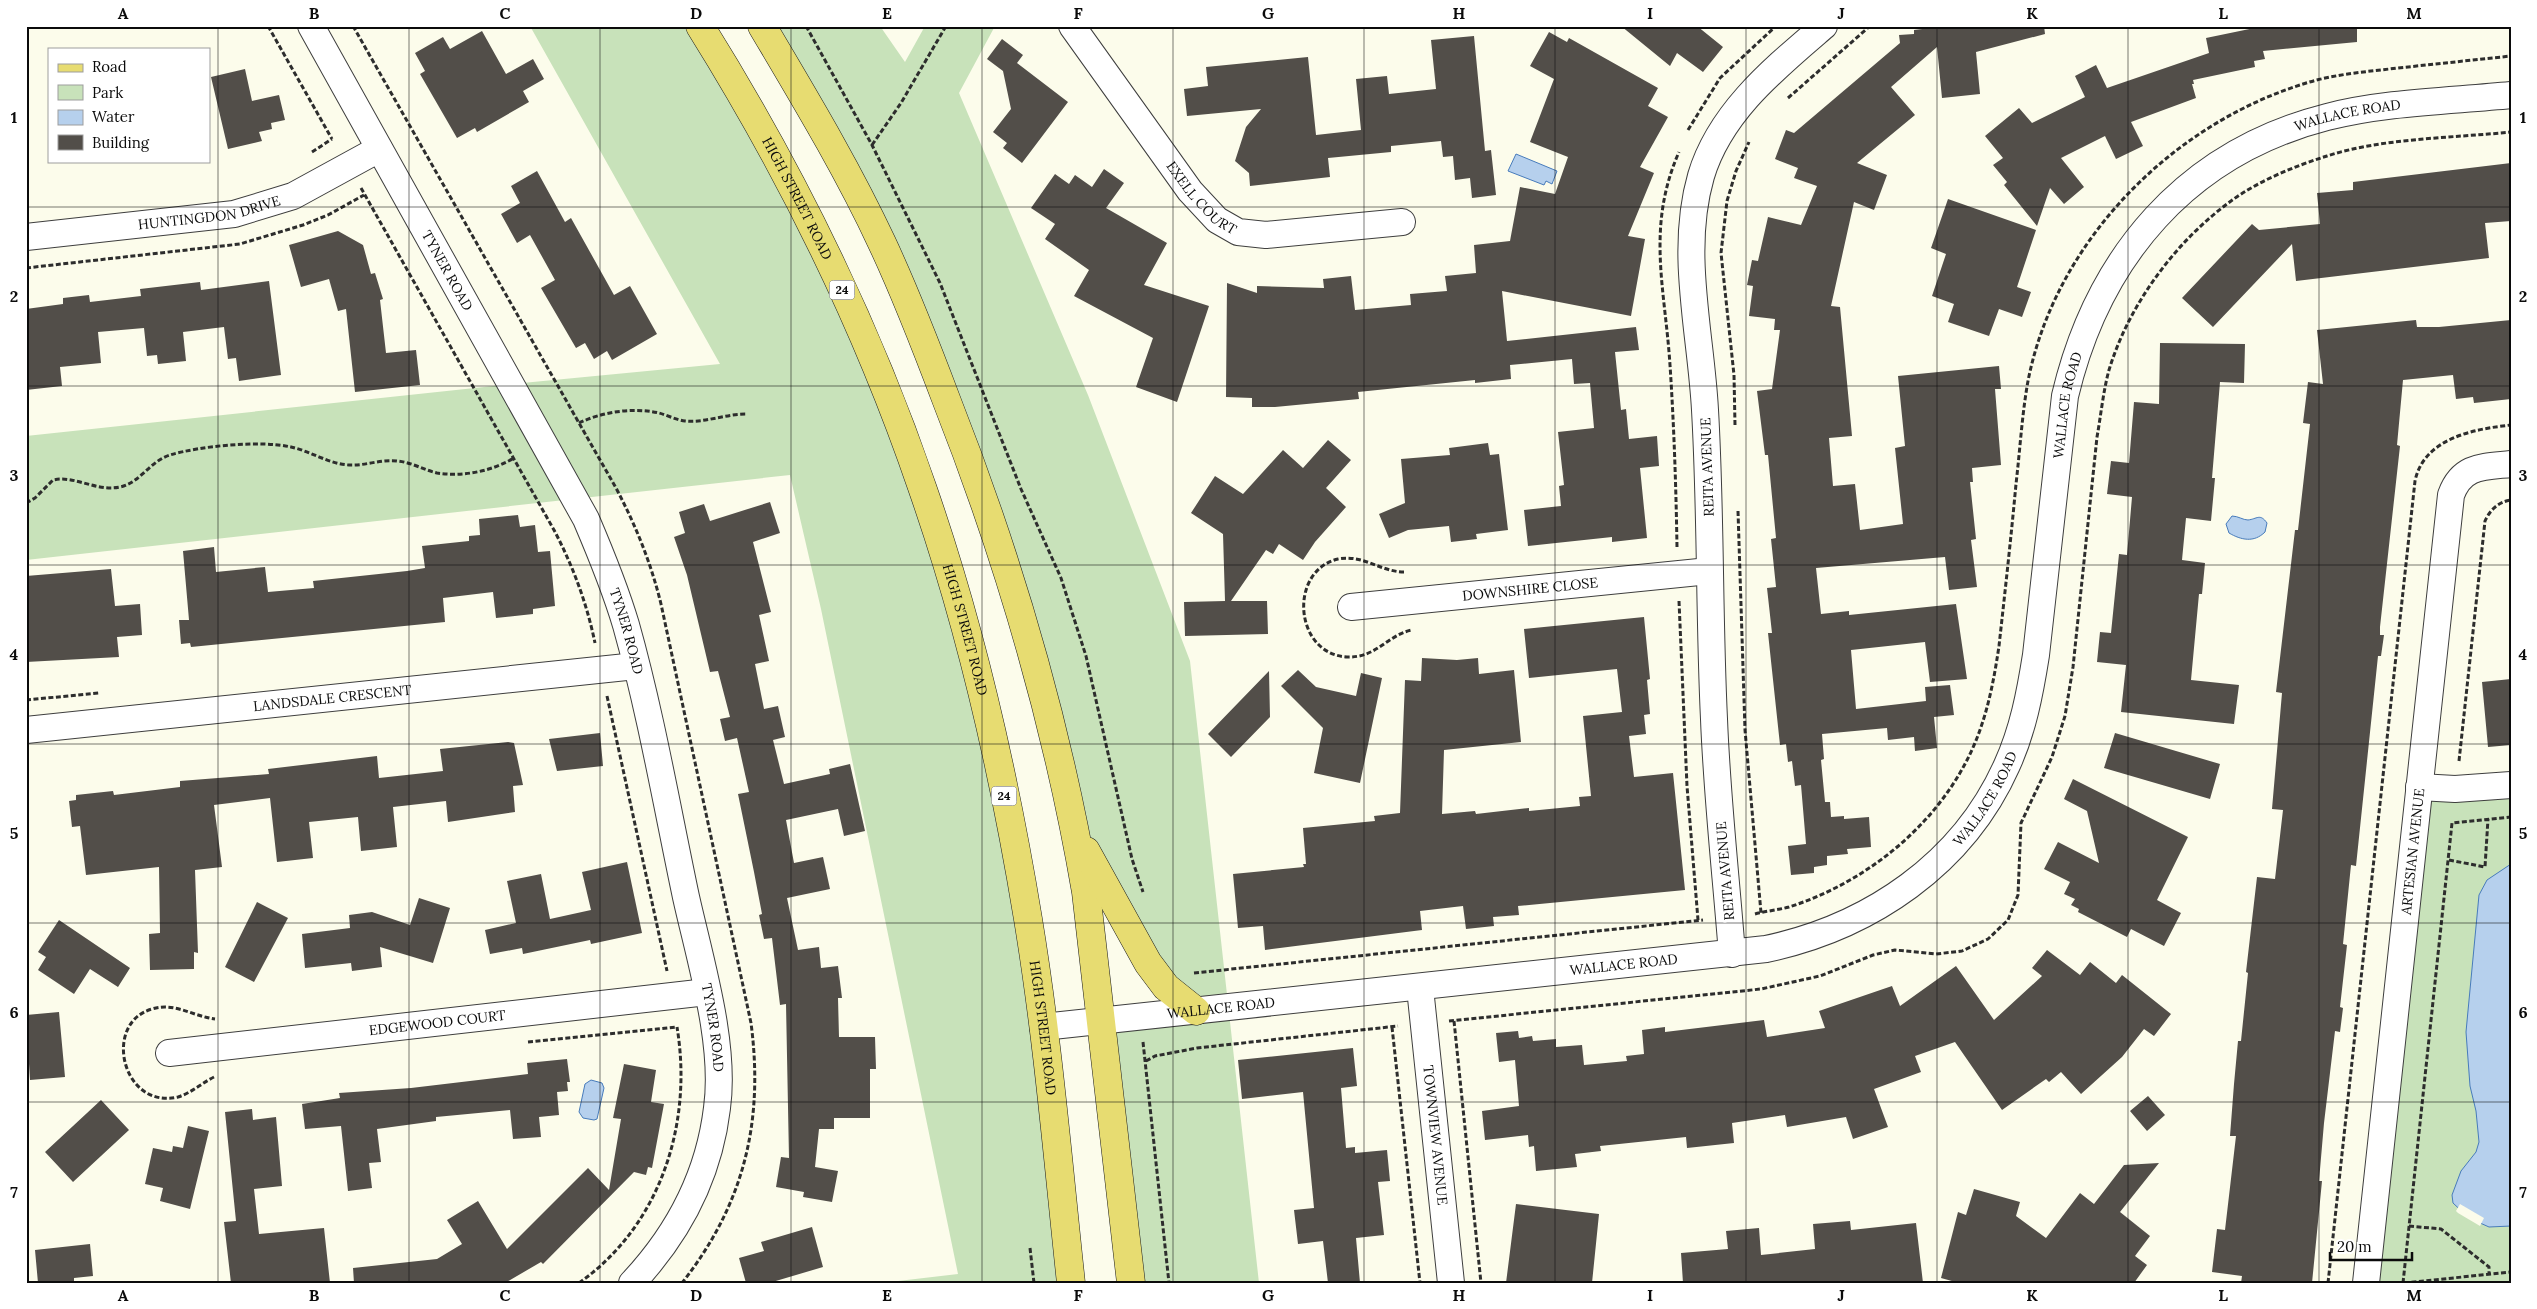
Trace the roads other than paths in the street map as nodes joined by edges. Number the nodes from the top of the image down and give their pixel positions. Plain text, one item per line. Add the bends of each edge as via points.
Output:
1 (311, 26) edge
2 (700, 26) edge
3 (762, 26) edge
4 (1072, 26) edge
5 (1824, 26) edge
6 (2511, 94) edge
7 (379, 149) junction
8 (1402, 222) dead end
9 (26, 237) edge
10 (2511, 464) edge
11 (1709, 571) junction
12 (1351, 607) dead end
13 (636, 666) junction
14 (26, 730) edge
15 (2511, 785) edge
16 (2419, 787) junction
17 (1075, 829) junction
18 (1732, 954) junction
19 (1420, 988) junction
20 (707, 992) junction
21 (1196, 1011) junction
22 (1102, 1021) junction
23 (1043, 1027) junction
24 (169, 1053) dead end
25 (632, 1283) edge
26 (1071, 1283) edge
27 (1131, 1283) edge
28 (1451, 1283) edge
29 (2366, 1283) edge

1 - 7 street, TYNER ROAD
2 - 23 main road, HIGH STREET ROAD / 24 via 777,159 842,290 922,487 968,639 995,748 1028,920
3 - 17 main road via 815,115 882,243 940,381 977,478 1026,630
4 - 8 street, EXELL COURT via 1190,191 1227,227 1238,232 1266,235
5 - 11 street, REITA AVENUE via 1749,95 1712,147 1701,176 1691,241 1705,408
6 - 18 street, WALLACE ROAD via 2355,111 2281,131 2228,158 2150,223 2114,271 2073,360 2065,396 2030,694 2020,732 1992,794 1952,848 1902,892 1870,912 1818,936
7 - 9 street, HUNTINGDON DRIVE via 293,196 234,214
7 - 13 street, TYNER ROAD via 586,519 608,571
10 - 16 street, ARTESIAN AVENUE via 2468,471 2460,477 2451,495
11 - 12 street, DOWNSHIRE CLOSE
11 - 18 street, REITA AVENUE via 1714,719
13 - 14 street, LANDSDALE CRESCENT
13 - 20 street, TYNER ROAD
15 - 16 street via 2455,789
16 - 29 street, ARTESIAN AVENUE
17 - 21 main road via 1148,963 1166,987
17 - 22 main road
18 - 19 street, WALLACE ROAD
19 - 21 street, WALLACE ROAD
19 - 28 street, TOWNVIEW AVENUE
20 - 24 street, EDGEWOOD COURT
20 - 25 street, TYNER ROAD via 718,1067 718,1106 707,1160 674,1230 652,1262
21 - 22 street, WALLACE ROAD
22 - 23 street, WALLACE ROAD
22 - 27 main road
23 - 26 main road, HIGH STREET ROAD / 24

